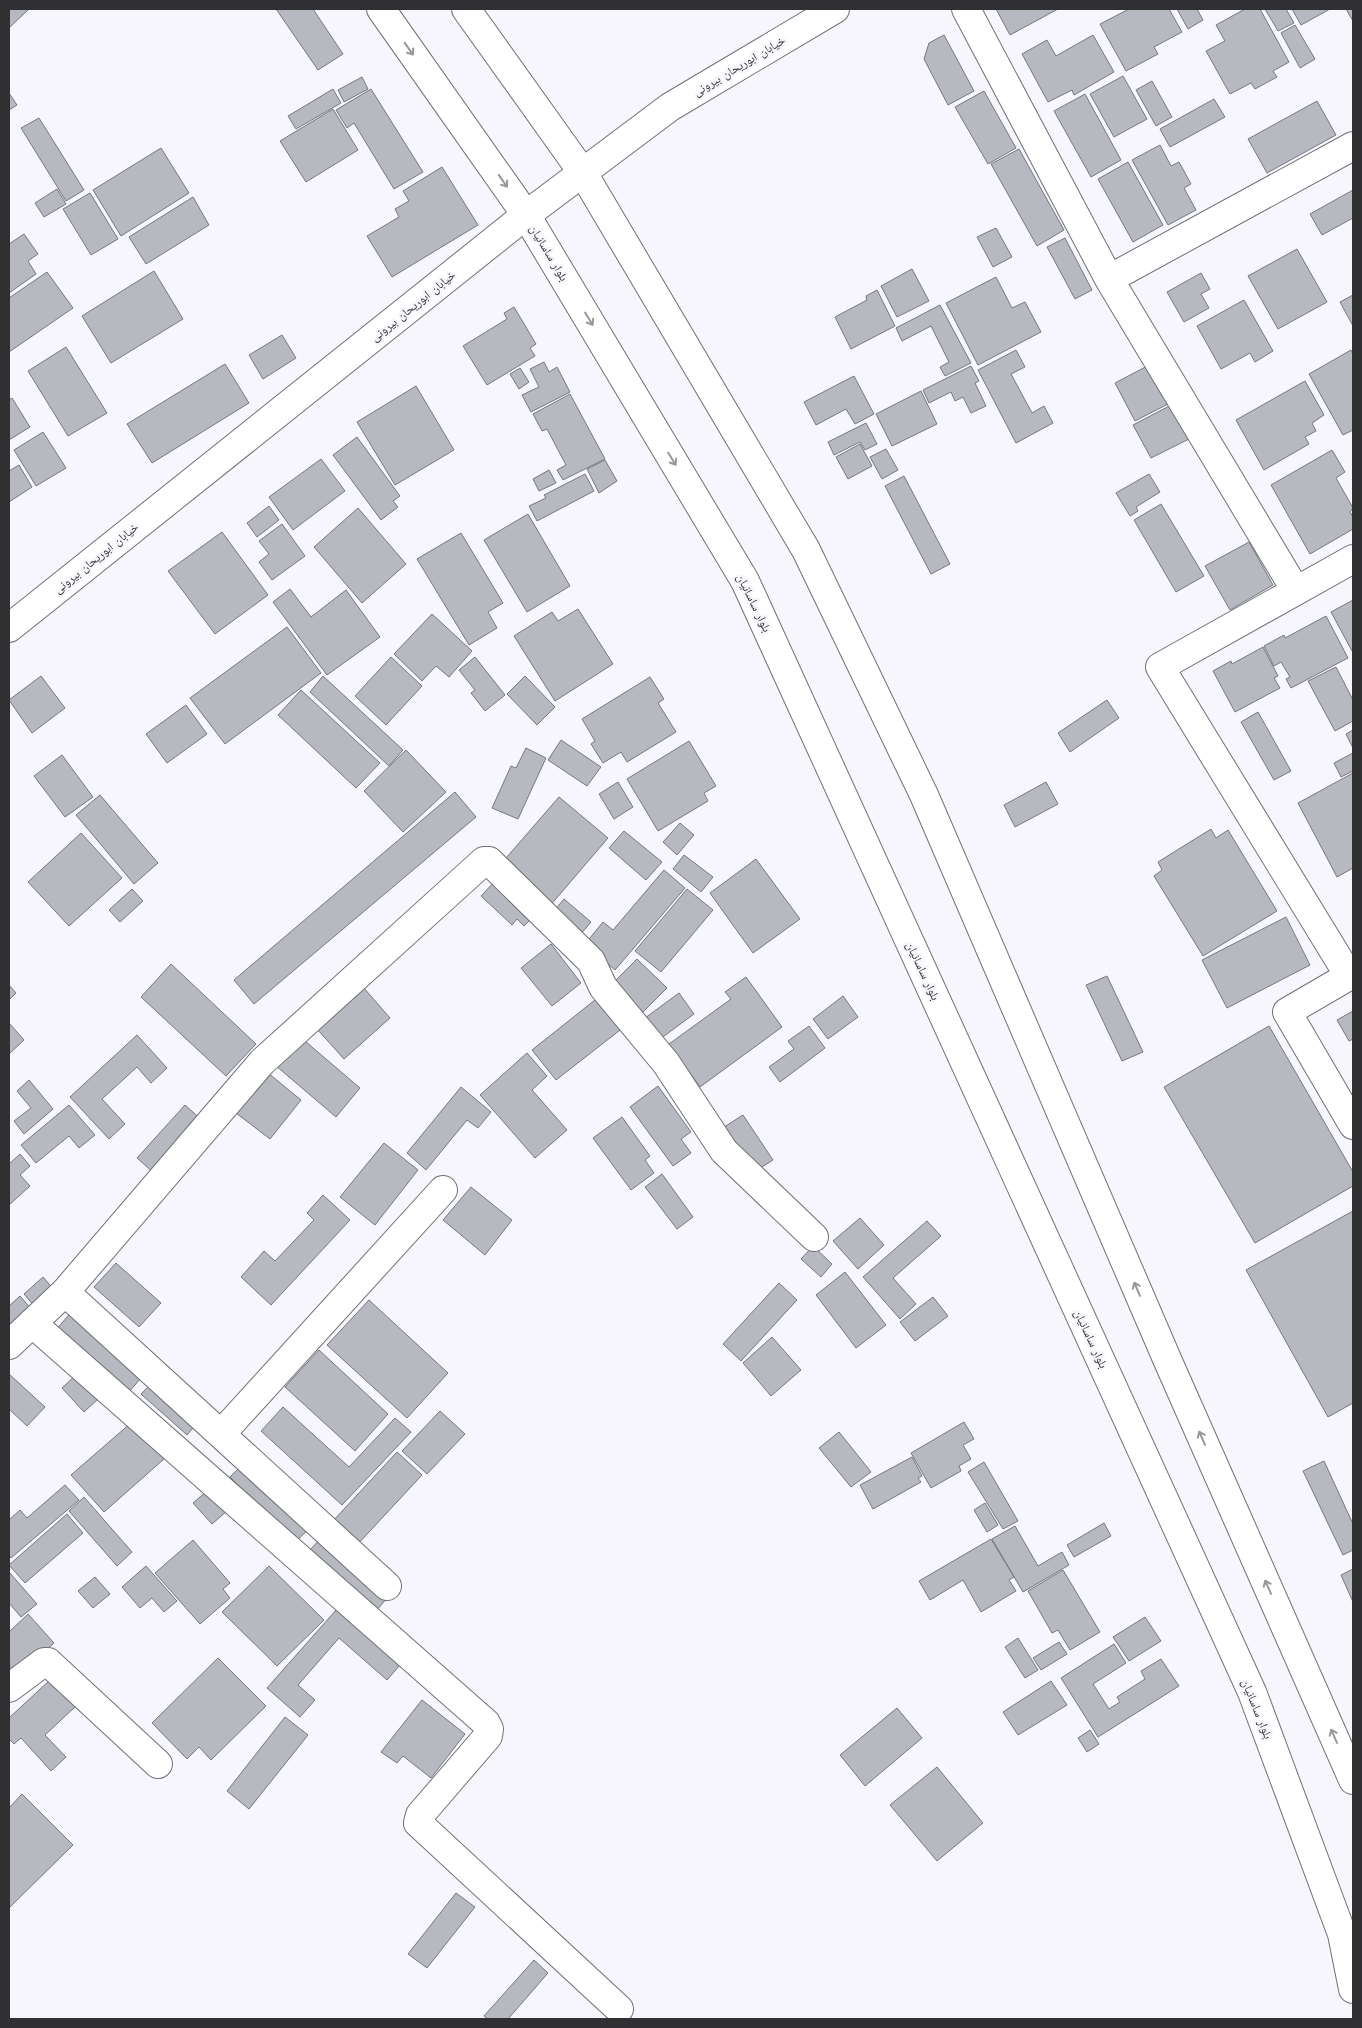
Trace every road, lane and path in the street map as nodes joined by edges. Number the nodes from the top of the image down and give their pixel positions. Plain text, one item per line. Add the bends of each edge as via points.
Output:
1 (381, 9) edge
2 (466, 9) edge
3 (835, 9) edge
4 (966, 9) edge
5 (1353, 146) edge
6 (583, 173) junction
7 (526, 215) junction
8 (1109, 279) junction
9 (1353, 559) edge
10 (1296, 591) junction
11 (9, 628) edge
12 (1351, 974) edge
13 (1353, 1125) edge
14 (443, 1190) dead end
15 (814, 1237) dead end
16 (65, 1292) junction
17 (32, 1323) junction
18 (9, 1346) edge
19 (221, 1434) junction
20 (387, 1586) dead end
21 (9, 1688) edge
22 (158, 1764) dead end
23 (1353, 1780) edge
24 (1353, 1989) edge
25 (619, 2009) dead end

1 -> 7 main road, بلوار ساسانیان
2 - 6 main road
3 - 6 main road, خیابان ابوریحان بیرونی via 670,107
4 - 8 main road
5 - 8 main road
6 - 7 main road, خیابان ابوریحان بیرونی
23 -> 6 main road via 924,795 806,550
7 - 11 main road, خیابان ابوریحان بیرونی
7 -> 24 main road, بلوار ساسانیان via 745,581 1252,1692 1342,1934
8 - 10 main road
9 - 10 main road
10 - 12 main road via 1160,667
12 - 13 main road via 1286,1012
14 - 19 main road
15 - 16 main road via 724,1151 666,1062 603,987 591,961 489,862 484,861 262,1062
16 - 17 main road
16 - 19 main road
17 - 18 main road
17 - 25 main road via 486,1723 488,1736 420,1816 418,1823
19 - 20 main road
21 - 22 main road via 48,1662

